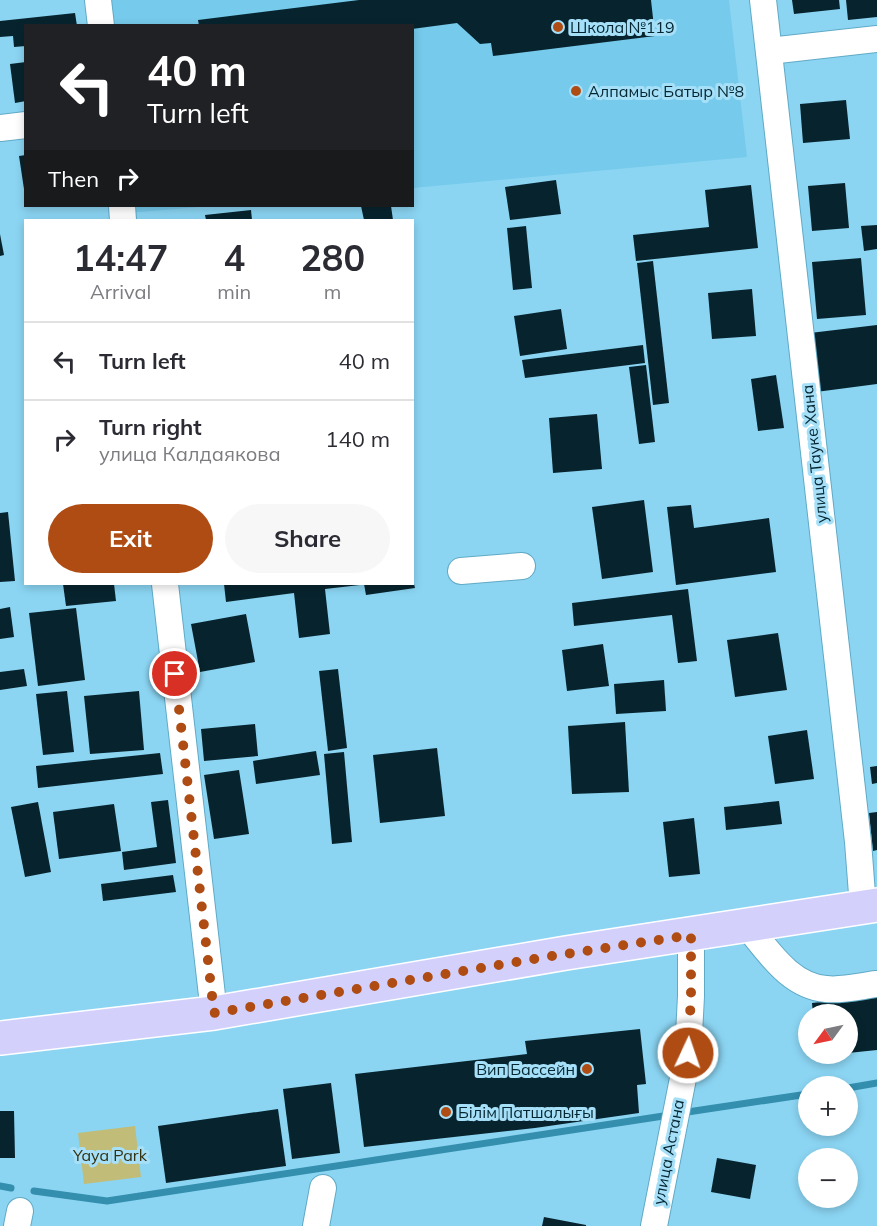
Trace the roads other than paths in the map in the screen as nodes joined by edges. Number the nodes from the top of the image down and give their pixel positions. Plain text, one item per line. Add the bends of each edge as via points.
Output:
1 (98, 0) edge
2 (763, 0) edge
3 (101, 24) edge
4 (877, 39) edge
5 (769, 51) junction
6 (24, 125) edge
7 (0, 128) edge
8 (522, 566) dead end
9 (462, 572) dead end
10 (165, 585) edge
11 (870, 906) edge
12 (748, 927) junction
13 (691, 935) junction
14 (877, 984) edge
15 (214, 1013) junction
16 (0, 1038) edge
17 (323, 1188) dead end
18 (316, 1226) edge
19 (654, 1226) edge

1 - 3 street
2 - 5 street, улица Тауке Хана
4 - 5 street
5 - 11 street, улица Тауке Хана via 855,818
6 - 7 street
8 - 9 street
10 - 15 street
11 - 12 main road
12 - 13 main road
12 - 14 street via 786,972 813,987
13 - 15 main road
13 - 19 street, улица Астана via 688,1053
15 - 16 main road
17 - 18 street

